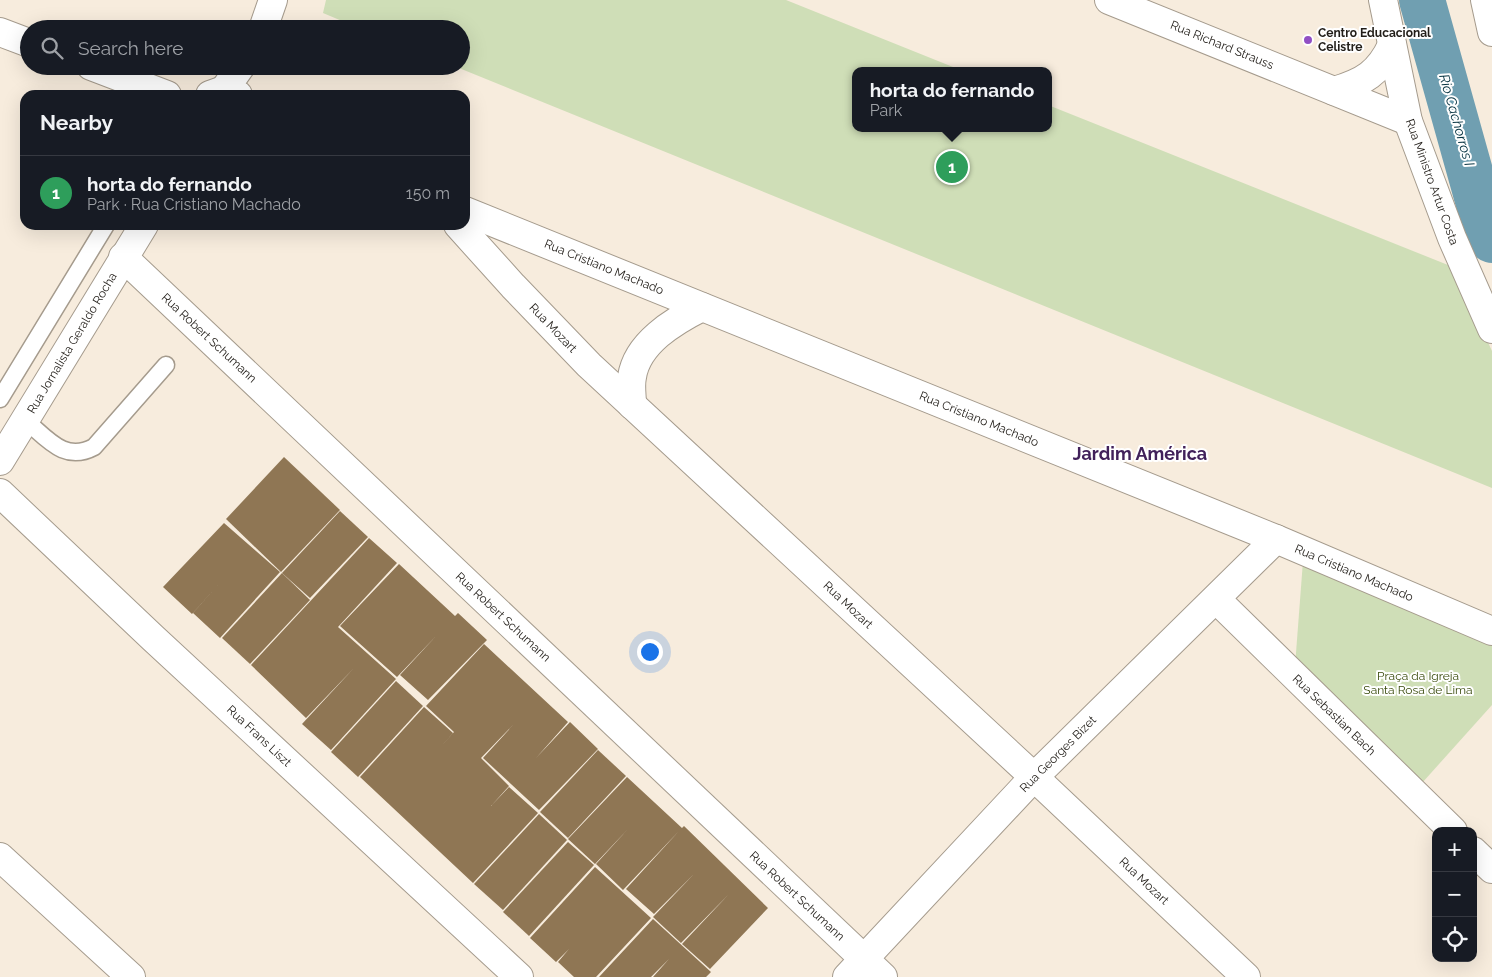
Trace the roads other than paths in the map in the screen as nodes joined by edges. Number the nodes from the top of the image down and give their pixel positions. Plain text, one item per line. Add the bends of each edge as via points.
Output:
1 (273, 0) edge
2 (1109, 0) edge
3 (1383, 0) edge
4 (1485, 0) edge
5 (266, 20) edge
6 (0, 32) edge
7 (1492, 32) edge
8 (20, 40) edge
9 (1392, 44) junction
10 (115, 75) edge
11 (237, 75) edge
12 (245, 75) edge
13 (154, 90) edge
14 (231, 90) edge
15 (232, 90) edge
16 (1334, 91) junction
17 (1408, 121) junction
18 (470, 213) edge
19 (103, 230) edge
20 (141, 230) edge
21 (462, 230) edge
22 (123, 257) junction
23 (702, 307) junction
24 (1492, 329) edge
25 (166, 365) dead end
26 (0, 399) edge
27 (632, 405) junction
28 (25, 420) junction
29 (0, 461) edge
30 (0, 493) edge
31 (1276, 539) junction
32 (1216, 599) junction
33 (1492, 632) edge
34 (1034, 777) junction
35 (1449, 827) edge
36 (1477, 855) edge
37 (0, 858) edge
38 (1492, 869) edge
39 (865, 971) edge
40 (131, 977) edge
41 (519, 977) edge
42 (1246, 977) edge

1 - 5 street
2 - 16 street, Rua Richard Strauss
3 - 9 street, Rua Ministro Artur Costa
4 - 7 street
6 - 8 street
9 - 16 street via 1384,62 1370,76
9 - 17 street, Rua Ministro Artur Costa
10 - 13 street
11 - 14 street
12 - 15 street
16 - 17 street, Rua Richard Strauss
17 - 24 street, Rua Ministro Artur Costa via 1452,238
18 - 23 street, Rua Cristiano Machado
19 - 26 lane
20 - 22 street, Rua Jornalista Geraldo Rocha
21 - 27 street, Rua Mozart via 519,293
22 - 28 street, Rua Jornalista Geraldo Rocha
22 - 39 street, Rua Robert Schumann
23 - 27 street via 678,318 642,353 632,376
23 - 31 street, Rua Cristiano Machado
25 - 28 lane via 94,447 83,453 72,454 60,449
27 - 34 street, Rua Mozart
28 - 29 street, Rua Jornalista Geraldo Rocha
30 - 41 street, Rua Frans Liszt
31 - 32 street, Rua Georges Bizet
31 - 33 street, Rua Cristiano Machado
32 - 34 street, Rua Georges Bizet
32 - 35 street, Rua Sebastian Bach
34 - 39 street, Rua Georges Bizet
34 - 42 street, Rua Mozart
36 - 38 street
37 - 40 street

